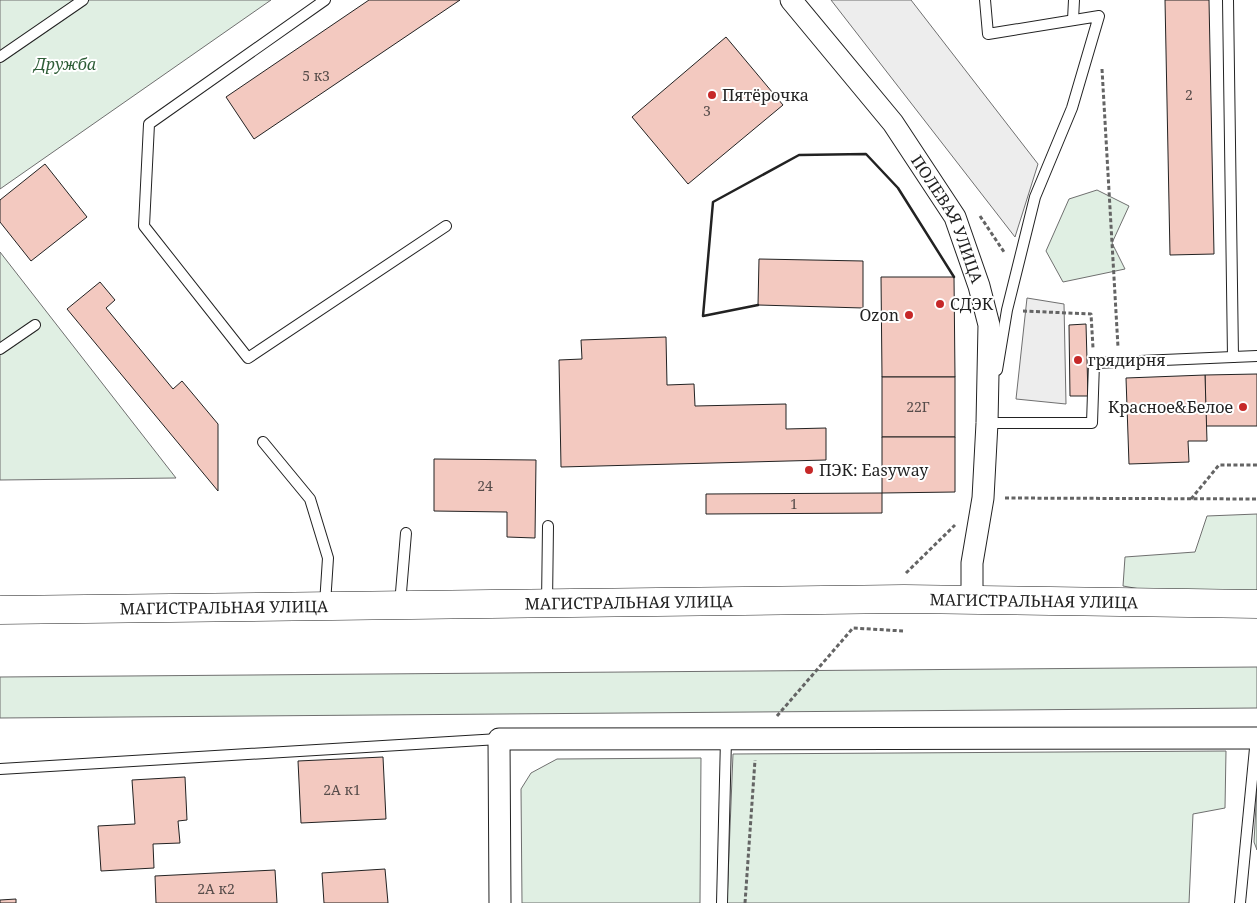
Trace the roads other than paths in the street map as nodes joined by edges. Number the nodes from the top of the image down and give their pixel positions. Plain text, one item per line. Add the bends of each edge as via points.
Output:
1 (83, 0) edge
2 (325, 0) edge
3 (985, 0) edge
4 (1074, 0) edge
5 (1228, 0) edge
6 (797, 2) edge
7 (1073, 20) junction
8 (0, 57) edge
9 (446, 226) dead end
10 (35, 325) dead end
11 (0, 349) edge
12 (1257, 356) edge
13 (1233, 357) junction
14 (987, 423) junction
15 (263, 442) dead end
16 (548, 526) dead end
17 (406, 533) dead end
18 (972, 601) junction
19 (547, 603) junction
20 (1257, 604) edge
21 (400, 605) junction
22 (325, 606) junction
23 (0, 610) edge
24 (1256, 738) edge
25 (499, 739) junction
26 (726, 739) junction
27 (0, 769) edge
28 (500, 903) edge
29 (722, 903) edge
30 (1240, 903) edge

1 - 8 lane
2 - 9 lane via 149,124 144,226 248,358
3 - 7 lane via 988,34
4 - 7 lane
5 - 13 lane
6 - 14 street, ПОЛЕВАЯ УЛИЦА via 893,123 955,217 989,325
7 - 14 lane via 1100,16 1072,108 1035,197 1007,310
10 - 11 lane
12 - 13 lane
13 - 14 lane via 1094,364 1092,423
14 - 18 street, ПОЛЕВАЯ УЛИЦА via 983,498 972,563
15 - 22 lane via 310,499 328,558
16 - 19 lane
17 - 21 lane
18 - 19 main road, МАГИСТРАЛЬНАЯ УЛИЦА
18 - 20 main road, МАГИСТРАЛЬНАЯ УЛИЦА
19 - 21 main road, МАГИСТРАЛЬНАЯ УЛИЦА
21 - 22 main road, МАГИСТРАЛЬНАЯ УЛИЦА
22 - 23 main road, МАГИСТРАЛЬНАЯ УЛИЦА
24 - 26 street
24 - 30 lane
25 - 26 street
25 - 27 lane
25 - 28 street
26 - 29 lane

